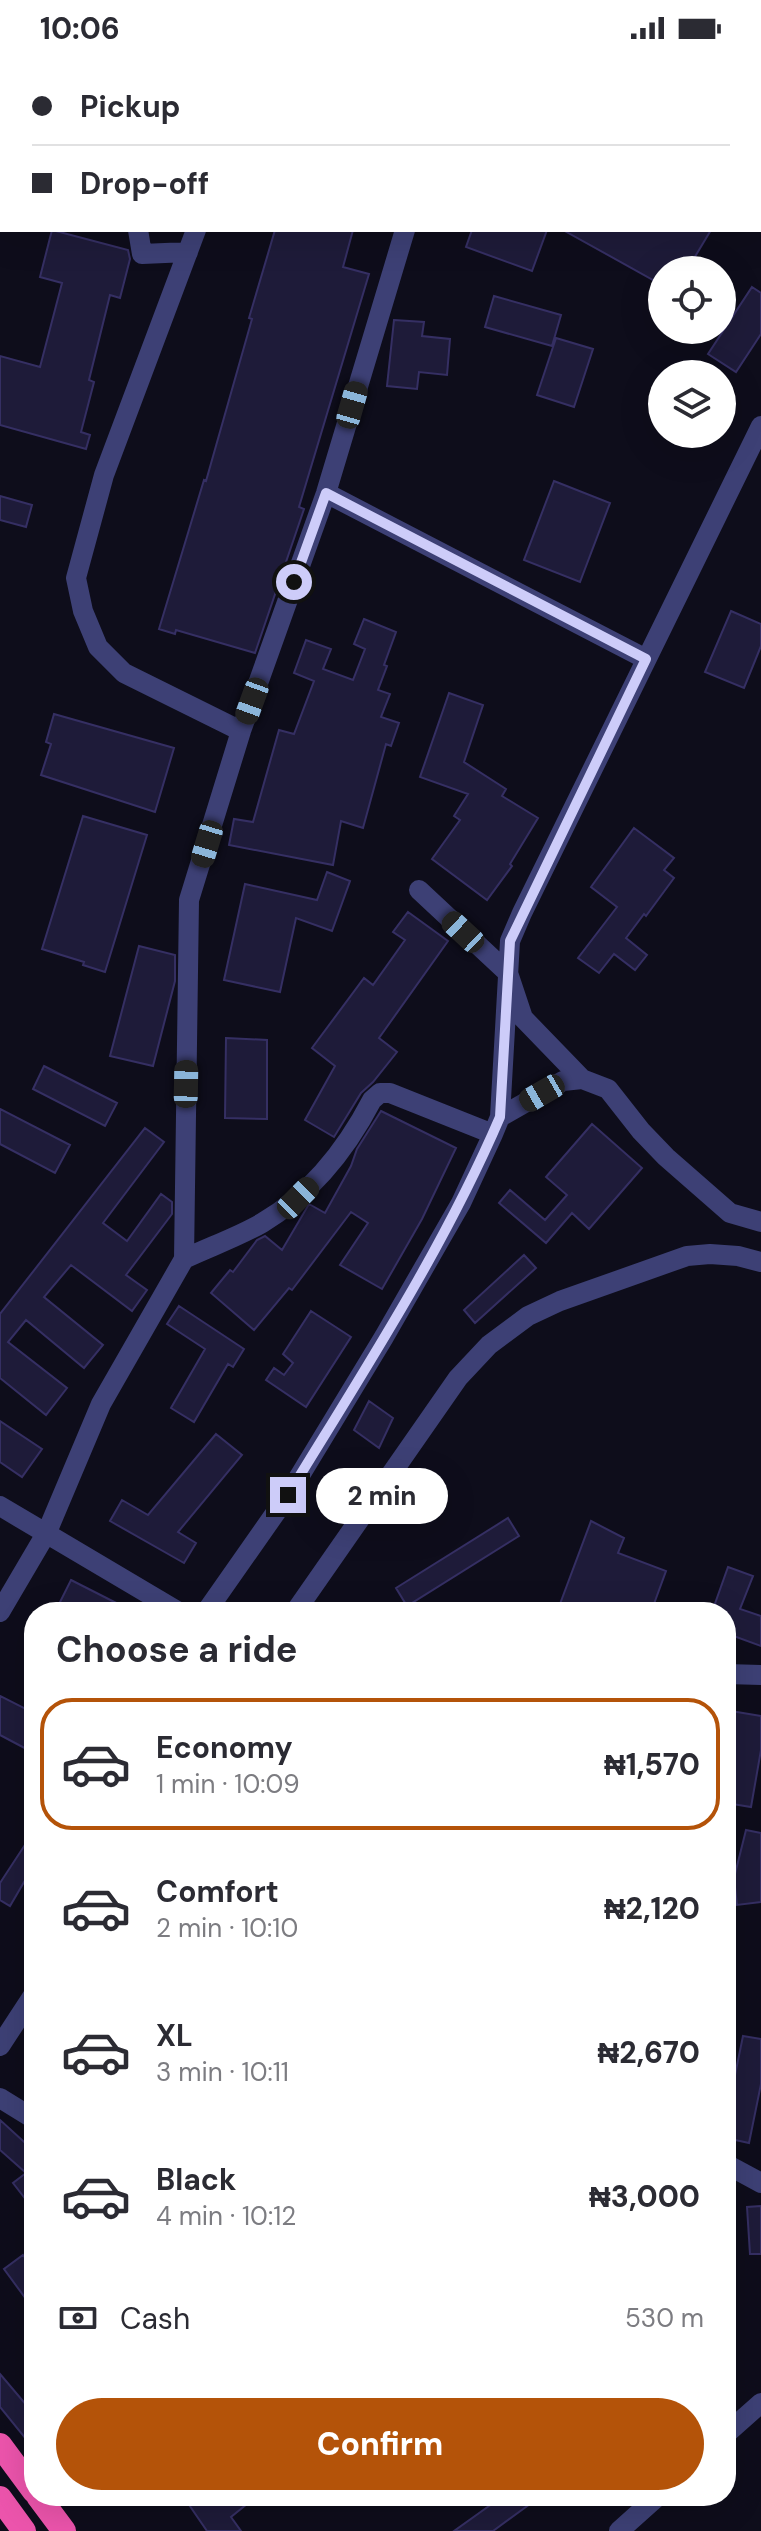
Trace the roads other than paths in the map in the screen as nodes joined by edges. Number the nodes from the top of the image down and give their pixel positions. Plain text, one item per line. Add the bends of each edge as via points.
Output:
1 (138, 232) edge
2 (195, 232) edge
3 (404, 232) edge
4 (188, 252) junction
5 (761, 426) edge
6 (326, 493) junction
7 (646, 659) junction
8 (241, 731) junction
9 (419, 890) dead end
10 (508, 973) junction
11 (582, 1079) junction
12 (496, 1125) junction
13 (761, 1222) edge
14 (184, 1259) junction
15 (761, 1262) edge
16 (0, 1506) edge
17 (47, 1532) junction
18 (162, 1602) edge
19 (213, 1602) edge
20 (302, 1602) edge
21 (0, 1612) edge
22 (736, 1674) edge
23 (761, 1675) edge
24 (24, 2009) edge
25 (0, 2046) edge
26 (0, 2098) edge
27 (24, 2113) edge
28 (736, 2169) edge
29 (761, 2183) edge
30 (761, 2403) edge
31 (736, 2425) edge
32 (0, 2445) edge
33 (24, 2477) edge
34 (0, 2498) edge
35 (45, 2506) edge
36 (647, 2506) edge
37 (621, 2530) edge
38 (24, 2531) edge
39 (64, 2531) edge

1 - 4 street via 142,254
2 - 4 street
3 - 6 street
4 - 8 street via 104,475 76,578 98,647 124,673
5 - 7 street
6 - 7 street
6 - 8 street
7 - 10 street via 522,913 510,941
8 - 14 street via 189,900
9 - 10 street
10 - 11 street via 523,1018
10 - 12 street
11 - 12 street via 563,1081
11 - 13 street via 608,1089 666,1157 730,1213
12 - 14 street via 380,1093 331,1165 298,1198 262,1223
12 - 19 street via 461,1203 384,1337 288,1495
14 - 17 street via 101,1404
15 - 20 street via 738,1256 687,1256 528,1316 489,1345 458,1378
16 - 17 street
17 - 18 street
17 - 21 street
22 - 23 street
24 - 25 street
26 - 27 street
28 - 29 street
30 - 31 street
32 - 33 highway
34 - 38 highway
35 - 39 highway
36 - 37 street

